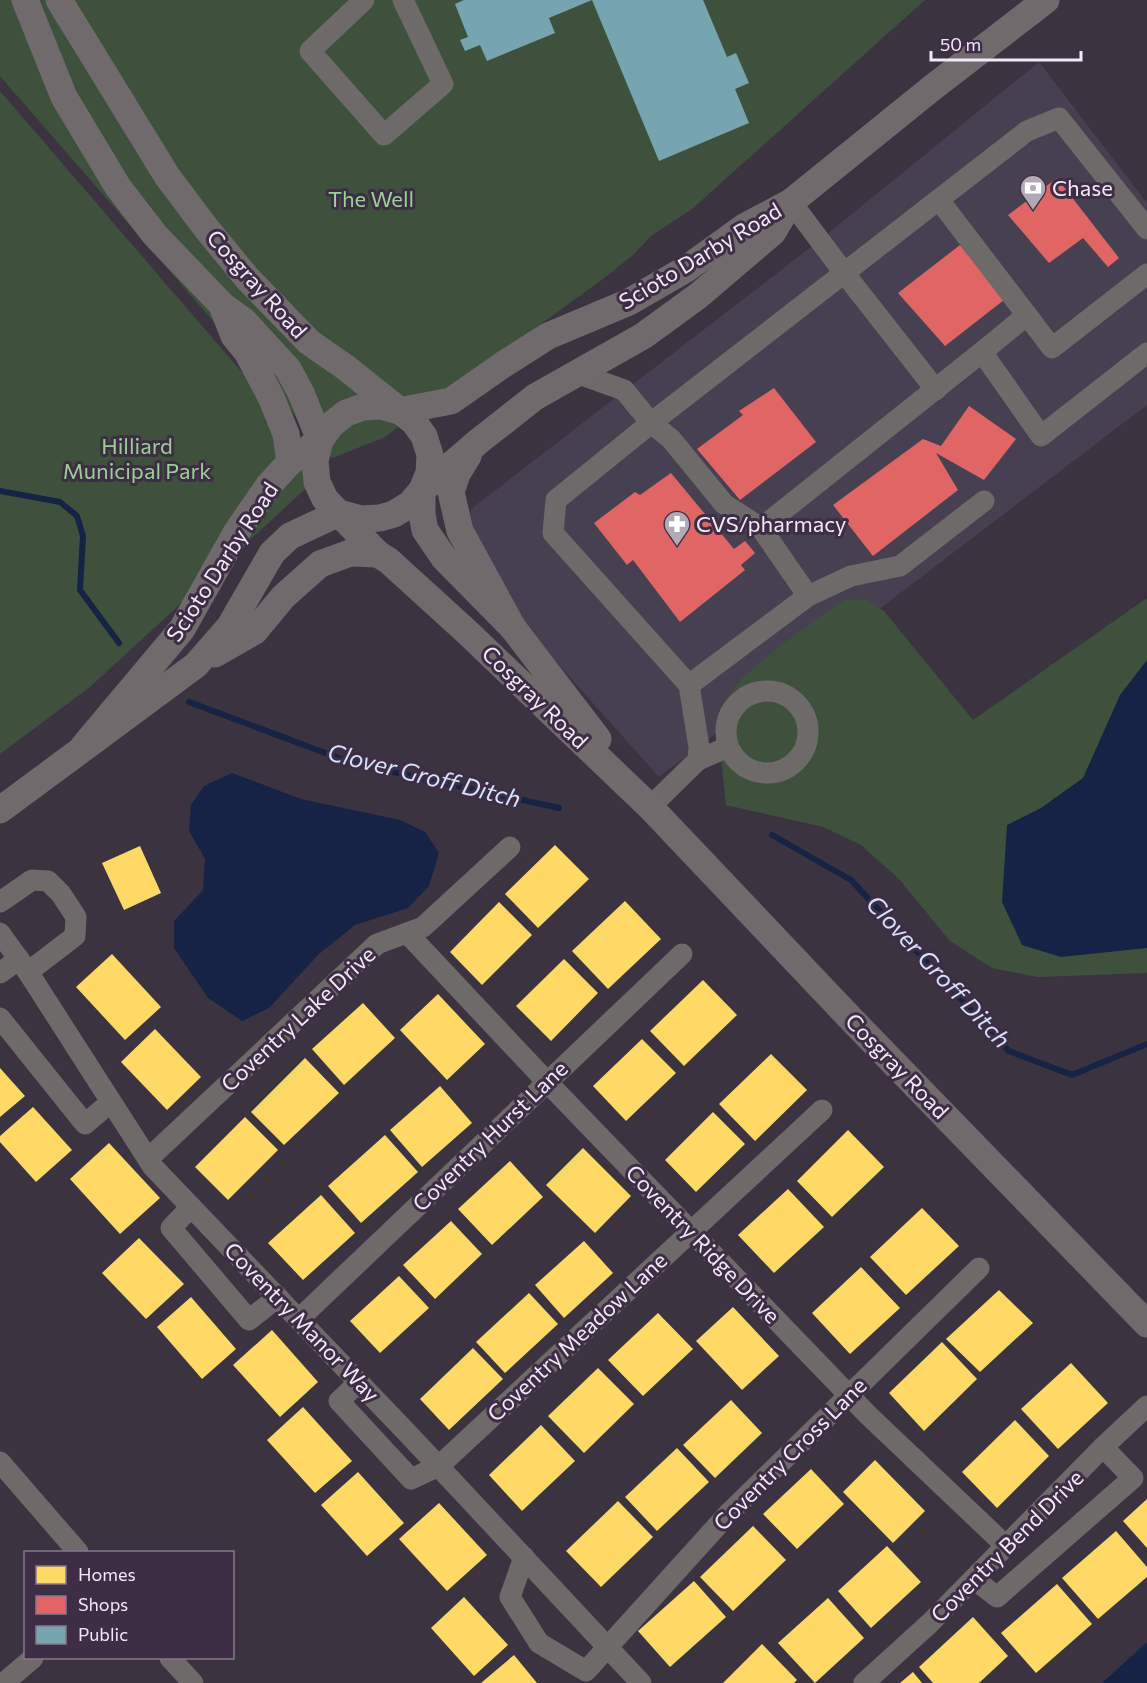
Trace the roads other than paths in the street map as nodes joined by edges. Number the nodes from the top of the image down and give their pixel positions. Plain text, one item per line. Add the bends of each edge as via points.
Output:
1 (25, 0) edge
2 (59, 0) edge
3 (364, 0) edge
4 (403, 0) edge
5 (1046, 0) edge
6 (939, 200) junction
7 (791, 202) junction
8 (1147, 229) edge
9 (845, 274) junction
10 (1147, 274) edge
11 (222, 306) junction
12 (1028, 315) junction
13 (982, 352) junction
14 (1147, 353) edge
15 (579, 374) junction
16 (936, 390) junction
17 (399, 411) junction
18 (651, 423) junction
19 (320, 440) junction
20 (479, 441) junction
21 (290, 462) junction
22 (422, 490) junction
23 (984, 501) dead end
24 (339, 513) junction
25 (761, 528) junction
26 (378, 554) junction
27 (808, 596) junction
28 (513, 628) junction
29 (196, 665) junction
30 (689, 685) junction
31 (83, 747) junction
32 (728, 747) dead end
33 (698, 760) junction
34 (650, 807) junction
35 (0, 810) edge
36 (510, 848) dead end
37 (0, 902) edge
38 (0, 933) edge
39 (407, 933) junction
40 (682, 954) dead end
41 (24, 965) junction
42 (0, 973) edge
43 (0, 1018) edge
44 (547, 1082) junction
45 (111, 1102) junction
46 (822, 1110) dead end
47 (148, 1160) junction
48 (191, 1207) junction
49 (690, 1231) junction
50 (979, 1268) dead end
51 (278, 1297) junction
52 (299, 1319) junction
53 (1147, 1324) edge
54 (359, 1382) junction
55 (849, 1396) junction
56 (1147, 1406) edge
57 (1103, 1447) junction
58 (0, 1462) edge
59 (439, 1466) junction
60 (1006, 1546) junction
61 (77, 1551) edge
62 (524, 1557) junction
63 (974, 1579) junction
64 (608, 1647) junction
65 (32, 1659) edge
66 (171, 1659) edge
67 (4, 1683) edge
68 (193, 1683) edge
69 (641, 1683) edge
70 (864, 1683) edge

1 - 11 main road, Cosgray Road via 64,97 118,187 155,235
2 - 17 main road, Cosgray Road via 167,176 233,262 309,342
3 - 4 street via 310,51 384,135 443,84
5 - 7 main road, Scioto Darby Road
6 - 8 street via 1027,131 1059,118
6 - 9 street
6 - 12 street
7 - 9 street
7 - 15 main road, Scioto Darby Road via 773,232 698,296 643,336
7 - 17 main road, Scioto Darby Road via 744,227 686,269 629,302 548,336 451,401
9 - 16 street
9 - 18 street
10 - 12 street via 1052,348
11 - 19 main road, Cosgray Road via 244,321 288,369
11 - 21 main road, Cosgray Road via 234,336 271,397 286,434
12 - 13 street
13 - 14 street via 1041,436
13 - 16 street
15 - 18 street via 624,390
15 - 20 main road, Scioto Darby Road via 535,397
16 - 25 street
17 - 19 main road, Scioto Darby Road via 381,406 346,413
17 - 22 main road, Cosgray Road via 424,436 430,455 429,473
18 - 25 street via 671,439 724,504
18 - 30 street via 556,500 553,533
19 - 21 main road, Scioto Darby Road
19 - 24 main road, Cosgray Road via 315,461 317,482 325,499
20 - 22 main road, Scioto Darby Road
20 - 28 main road, Cosgray Road via 457,474 451,492 455,515
21 - 31 main road, Scioto Darby Road via 268,485 236,533 182,629
22 - 24 main road, Scioto Darby Road via 410,504 380,518 361,519
22 - 28 main road, Cosgray Road via 425,530 444,558
23 - 27 street via 900,566 851,576
24 - 26 main road, Cosgray Road
24 - 29 main road, Scioto Darby Road via 291,536 272,553 230,626
25 - 27 street
26 - 29 main road, Scioto Darby Road via 350,553 320,564 283,597 255,631
26 - 34 main road, Cosgray Road via 467,632
27 - 30 street
28 - 34 main road, Cosgray Road
29 - 31 main road, Scioto Darby Road
30 - 33 street
31 - 35 main road, Scioto Darby Road
32 - 33 street
33 - 34 street
34 - 53 main road, Cosgray Road
36 - 39 street, Coventry Lake Drive via 423,927
37 - 41 street via 32,880 48,881 62,894 76,917 75,936
38 - 41 street, Coventry Manor Way
39 - 44 street, Coventry Ridge Drive
39 - 47 street, Coventry Lake Drive via 377,944
40 - 44 street, Coventry Hurst Lane
41 - 42 street
41 - 45 street, Coventry Manor Way
43 - 45 street via 85,1124
44 - 49 street, Coventry Ridge Drive
44 - 52 street, Coventry Hurst Lane
45 - 47 street, Coventry Manor Way
46 - 49 street, Coventry Meadow Lane
47 - 48 street, Coventry Manor Way
48 - 51 street, Coventry Manor Way
48 - 51 street via 171,1228 249,1320
49 - 55 street, Coventry Ridge Drive
49 - 59 street, Coventry Meadow Lane
50 - 55 street, Coventry Cross Lane
51 - 52 street, Coventry Manor Way
52 - 54 street, Coventry Manor Way
54 - 59 street, Coventry Manor Way
54 - 59 street, Coventry Meadow Lane via 339,1401 411,1479
55 - 60 street, Coventry Ridge Drive
55 - 64 street, Coventry Cross Lane via 728,1514
56 - 57 street, Coventry Bend Drive
57 - 60 street, Coventry Bend Drive
57 - 63 street via 1133,1478 997,1597
58 - 61 street
59 - 62 street, Coventry Manor Way
60 - 63 street, Coventry Bend Drive
62 - 64 street, Coventry Manor Way
62 - 64 street, Coventry Cross Lane via 510,1597 539,1643 586,1671
63 - 70 street, Coventry Bend Drive
64 - 69 street, Coventry Manor Way
65 - 67 street
66 - 68 street

